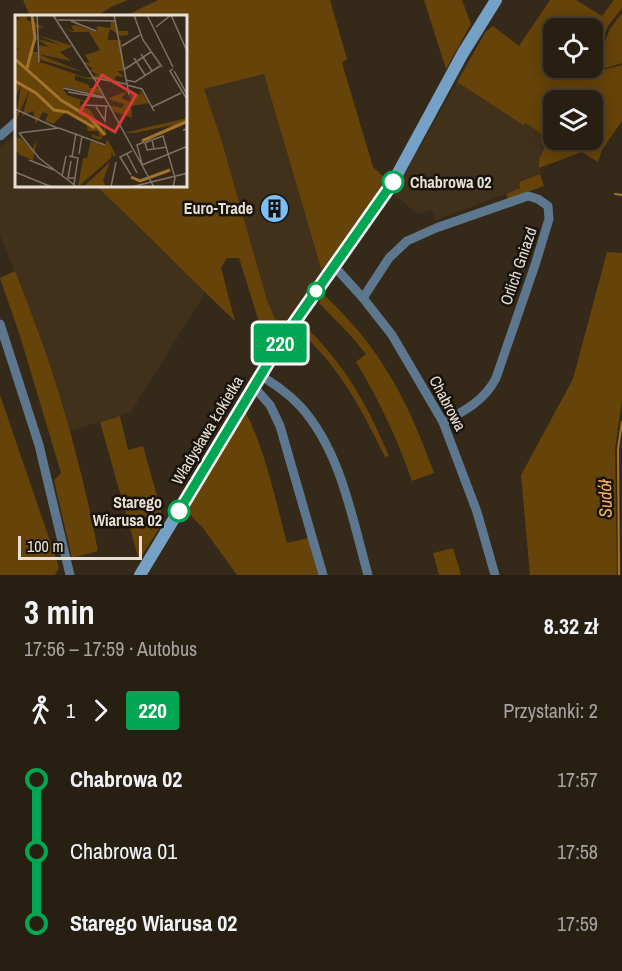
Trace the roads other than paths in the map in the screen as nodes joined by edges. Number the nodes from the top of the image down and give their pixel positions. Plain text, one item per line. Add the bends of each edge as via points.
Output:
1 (496, 0) edge
2 (15, 123) edge
3 (0, 136) edge
4 (334, 266) junction
5 (363, 298) junction
6 (0, 324) edge
7 (256, 381) junction
8 (443, 422) junction
9 (69, 575) edge
10 (140, 575) edge
11 (323, 575) edge
12 (368, 575) edge
13 (495, 575) edge

1 - 4 street, Władysława Łokietka via 393,182
2 - 3 street
4 - 5 street, Chabrowa
4 - 7 street, Władysława Łokietka
5 - 8 street, Chabrowa via 392,335
5 - 8 street, Orlich Gniazd via 388,258 407,241 528,196 548,206 549,219 538,257 496,378 481,399
6 - 9 street via 39,445
7 - 10 street, Władysława Łokietka
7 - 11 street via 280,426
7 - 12 street via 282,389 300,406 322,439 342,485
8 - 13 street, Chabrowa via 477,512

